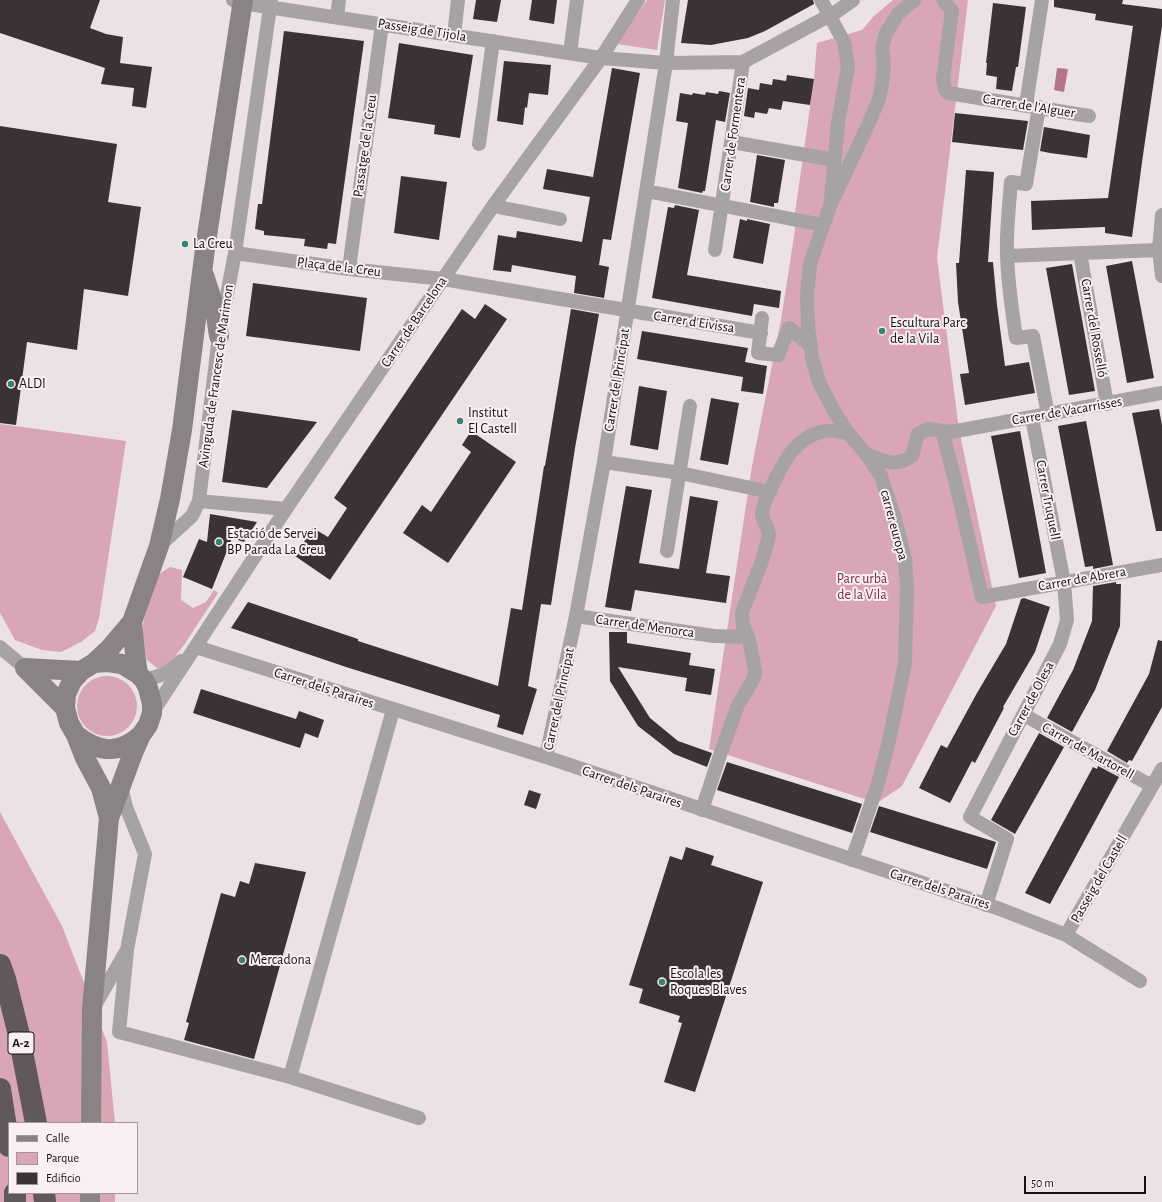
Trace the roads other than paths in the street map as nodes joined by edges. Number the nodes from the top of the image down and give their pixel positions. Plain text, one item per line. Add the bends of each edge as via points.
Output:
1 (339, 0) edge
2 (458, 0) edge
3 (577, 0) edge
4 (638, 0) edge
5 (673, 0) edge
6 (821, 0) edge
7 (853, 0) edge
8 (914, 0) edge
9 (943, 0) edge
10 (1042, 0) edge
11 (239, 1) edge
12 (270, 4) edge
13 (830, 15) junction
14 (337, 17) junction
15 (382, 24) junction
16 (454, 35) junction
17 (493, 41) junction
18 (570, 53) junction
19 (601, 58) junction
20 (743, 62) junction
21 (666, 63) junction
22 (1032, 106) junction
23 (1089, 116) dead end
24 (732, 142) junction
25 (479, 144) dead end
26 (834, 160) junction
27 (646, 191) junction
28 (493, 206) junction
29 (722, 206) junction
30 (830, 206) junction
31 (1162, 215) edge
32 (560, 219) dead end
33 (823, 224) junction
34 (715, 250) dead end
35 (1159, 250) junction
36 (235, 253) junction
37 (1080, 253) junction
38 (1007, 256) junction
39 (349, 269) junction
40 (202, 271) junction
41 (1162, 276) edge
42 (443, 279) junction
43 (627, 311) junction
44 (762, 318) dead end
45 (760, 333) junction
46 (219, 336) junction
47 (811, 346) junction
48 (1162, 393) edge
49 (1107, 404) junction
50 (690, 406) dead end
51 (1048, 415) junction
52 (1032, 418) junction
53 (942, 431) junction
54 (848, 433) junction
55 (866, 454) junction
56 (604, 462) junction
57 (680, 473) junction
58 (770, 492) junction
59 (199, 501) junction
60 (286, 509) junction
61 (159, 546) junction
62 (667, 551) dead end
63 (1162, 565) edge
64 (1064, 582) junction
65 (576, 616) junction
66 (132, 622) junction
67 (748, 637) junction
68 (0, 647) edge
69 (196, 647) junction
70 (88, 667) junction
71 (25, 668) junction
72 (141, 677) junction
73 (65, 708) junction
74 (393, 710) junction
75 (152, 713) junction
76 (1024, 715) junction
77 (76, 735) junction
78 (141, 735) junction
79 (546, 758) junction
80 (1162, 769) edge
81 (1152, 786) junction
82 (121, 787) junction
83 (702, 810) junction
84 (109, 818) junction
85 (852, 860) junction
86 (986, 905) junction
87 (1066, 935) junction
88 (126, 950) junction
89 (0, 965) edge
90 (1140, 981) dead end
91 (92, 1009) junction
92 (290, 1077) junction
93 (0, 1089) edge
94 (419, 1118) dead end
95 (36, 1122) edge
96 (91, 1122) edge
97 (8, 1140) edge

1 - 14 street
2 - 16 street
3 - 18 street
4 - 19 street, Carrer de Barcelona
5 - 21 street, Carrer del Principat
6 - 13 street
7 - 13 street
8 - 30 street via 898,14 886,33 882,48 883,71 879,98
9 - 22 street, Carrer de l'Alguer via 952,11 943,79 948,93
10 - 22 street
11 - 12 street, Passeig de Tijola
11 - 40 main road, Avinguda de Francesc de Marimon
12 - 14 street, Passeig de Tijola
12 - 36 street, Avinguda de Francesc de Marimon
13 - 20 street
13 - 26 street via 844,42 848,67
14 - 15 street, Passeig de Tijola
15 - 16 street, Passeig de Tijola
15 - 39 street, Passatge de la Creu
16 - 17 street, Passeig de Tijola
17 - 18 street, Passeig de Tijola
17 - 25 street
18 - 19 street, Passeig de Tijola
19 - 21 street, Passeig de Tijola
19 - 28 street, Carrer de Barcelona
20 - 21 street, Passeig de Tijola
20 - 24 street, Carrer de Formentera
21 - 27 street, Carrer del Principat
22 - 23 street, Carrer de l'Alguer
22 - 38 street via 1026,184 1011,182
24 - 26 street
24 - 29 street, Carrer de Formentera
26 - 30 street
27 - 29 street, Carrer de Formentera
27 - 43 street, Carrer del Principat
28 - 32 street
28 - 42 street, Carrer de Barcelona
29 - 33 street
29 - 34 street, Carrer de Formentera
30 - 33 street, carrer europa
31 - 35 street
33 - 47 street, carrer europa via 810,264 807,287
35 - 37 street
35 - 41 street
36 - 39 street, Plaça de la Creu
36 - 46 street, Avinguda de Francesc de Marimon
37 - 38 street
37 - 49 street, Carrer del Rosselló
38 - 51 street via 1016,338 1033,336
39 - 42 street, Plaça de la Creu
40 - 46 main road via 215,309
40 - 61 main road, Avinguda de Francesc de Marimon via 182,430
42 - 43 street, Plaça de la Creu
42 - 60 street, Carrer de Barcelona
43 - 45 street, Carrer d'Eivissa
43 - 56 street, Carrer del Principat
44 - 45 street
45 - 47 street via 758,353 778,355 789,328
46 - 59 street, Avinguda de Francesc de Marimon
47 - 54 street, carrer europa via 819,382
48 - 49 street, Carrer de Vacarrisses
49 - 51 street, Carrer de Vacarrisses
50 - 57 street
51 - 52 street, Carrer de Vacarrisses
52 - 53 street, Carrer de Vacarrisses via 951,432
52 - 64 street, Carrer Truquell
53 - 55 street, Carrer de Vacarrisses via 928,429 918,434 912,456 904,462 895,464
53 - 64 street, Carrer de Abrera via 982,597
54 - 55 street, carrer europa
54 - 58 street via 821,431 808,438 792,452
55 - 85 street, carrer europa via 881,476 903,552 907,588 905,664 878,783
56 - 57 street
56 - 65 street, Carrer del Principat
57 - 58 street
57 - 62 street
58 - 67 street via 762,511 769,536 742,612 743,626
59 - 60 street
59 - 61 street, Avinguda de Francesc de Marimon via 192,516
60 - 69 street, Carrer de Barcelona
61 - 66 main road, Avinguda de Francesc de Marimon
63 - 64 street, Carrer de Abrera
64 - 76 street, Carrer de Olesa via 1067,620 1060,644
65 - 67 street, Carrer de Menorca via 714,636
65 - 79 street, Carrer del Principat
66 - 70 main road via 110,648
66 - 72 main road via 135,653
67 - 83 street via 755,671 754,678 738,705
68 - 71 street
69 - 72 street, Carrer de Barcelona via 172,671 158,677
69 - 74 street, Carrer dels Paraires
69 - 75 street, Carrer de Barcelona
70 - 71 main road
70 - 72 main road via 108,662 122,664
70 - 73 main road via 72,681 66,694
71 - 73 main road
72 - 75 main road via 151,696
73 - 77 main road
74 - 79 street, Carrer dels Paraires
74 - 92 street
75 - 78 main road
76 - 81 street, Carrer de Martorell
76 - 86 street, Carrer de Olesa via 970,817 1007,839
77 - 78 main road via 94,747 106,750 125,747
77 - 84 main road via 101,788
78 - 82 main road
79 - 83 street, Carrer dels Paraires
80 - 81 street, Passeig del Castell
81 - 87 street, Passeig del Castell
82 - 84 main road
82 - 88 street via 126,807 145,854
83 - 85 street, Carrer dels Paraires
84 - 91 main road
85 - 86 street, Carrer dels Paraires
86 - 87 street, Carrer dels Paraires
87 - 90 street, Passeig del Castell
88 - 91 street
88 - 92 street via 119,1032
89 - 95 highway, A-2 via 18,1031
91 - 96 main road
92 - 94 street
93 - 97 highway

